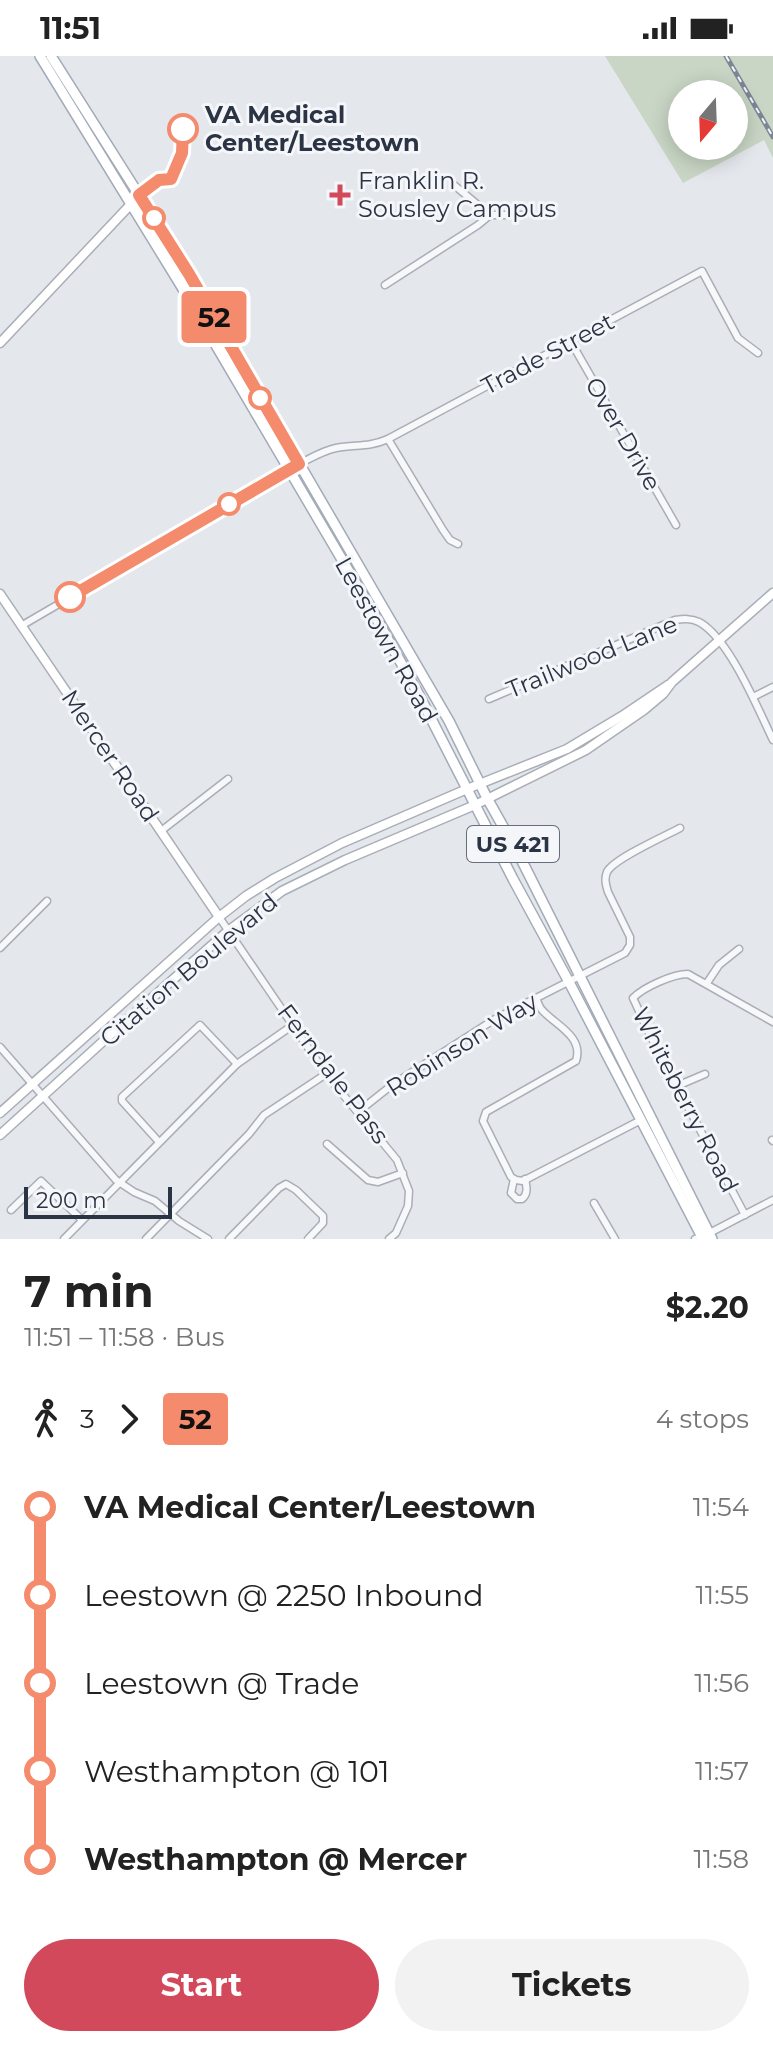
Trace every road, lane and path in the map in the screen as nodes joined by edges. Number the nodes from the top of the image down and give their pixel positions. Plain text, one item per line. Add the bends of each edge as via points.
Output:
1 (40, 56) edge
2 (51, 56) edge
3 (69, 93) junction
4 (454, 185) dead end
5 (139, 195) junction
6 (131, 205) junction
7 (490, 215) junction
8 (523, 215) dead end
9 (385, 285) dead end
10 (571, 342) junction
11 (0, 343) edge
12 (758, 353) dead end
13 (388, 439) junction
14 (294, 466) junction
15 (676, 525) dead end
16 (458, 544) dead end
17 (773, 593) edge
18 (0, 594) edge
19 (21, 626) junction
20 (719, 640) junction
21 (672, 682) junction
22 (773, 687) edge
23 (753, 697) junction
24 (489, 699) dead end
25 (773, 740) edge
26 (228, 779) dead end
27 (480, 785) junction
28 (467, 789) junction
29 (487, 798) junction
30 (475, 805) junction
31 (680, 828) dead end
32 (161, 831) junction
33 (47, 901) dead end
34 (219, 917) junction
35 (228, 931) junction
36 (0, 948) edge
37 (739, 949) dead end
38 (579, 977) junction
39 (569, 982) junction
40 (707, 983) junction
41 (536, 998) junction
42 (773, 1022) edge
43 (293, 1025) junction
44 (0, 1047) edge
45 (237, 1064) junction
46 (326, 1074) junction
47 (705, 1074) dead end
48 (32, 1084) junction
49 (677, 1086) junction
50 (42, 1097) junction
51 (358, 1112) junction
52 (0, 1113) edge
53 (641, 1120) junction
54 (0, 1135) edge
55 (159, 1142) junction
56 (327, 1144) dead end
57 (675, 1164) junction
58 (403, 1173) junction
59 (514, 1179) junction
60 (525, 1179) junction
61 (120, 1182) junction
62 (773, 1200) edge
63 (594, 1203) dead end
64 (11, 1210) dead end
65 (171, 1213) junction
66 (745, 1215) junction
67 (82, 1220) junction
68 (704, 1238) edge
69 (64, 1239) edge
70 (146, 1239) edge
71 (208, 1239) edge
72 (229, 1239) edge
73 (308, 1239) edge
74 (389, 1239) edge
75 (615, 1239) edge

1 - 3 main road, Leestown Road
2 - 3 main road, Leestown Road
3 - 5 main road, Leestown Road
3 - 6 main road, Leestown Road
4 - 7 street
5 - 6 main road
5 - 14 main road, Leestown Road / US 421 via 189,274
6 - 11 main road
6 - 14 main road, Leestown Road / US 421
7 - 8 street
7 - 9 street
10 - 12 street, Trade Street via 702,271 738,338
10 - 13 street, Trade Street
10 - 15 street, Over Drive
13 - 14 street, Trade Street via 335,448
13 - 16 street via 443,530
14 - 19 street, Trade Street
14 - 27 main road, Leestown Road / US 421 via 449,721
14 - 28 main road, Leestown Road / US 421
17 - 20 main road
18 - 19 main road, Mercer Road
19 - 32 main road, Mercer Road
20 - 21 main road
20 - 23 street, Trailwood Lane
20 - 24 street, Trailwood Lane via 698,622 675,620
21 - 27 main road, Citation Boulevard via 567,749
21 - 29 main road, Citation Boulevard via 644,710 597,743
22 - 23 street
23 - 25 street, Trailwood Lane
26 - 32 street
27 - 28 main road, Citation Boulevard
27 - 29 main road, Leestown Road / US 421
28 - 30 main road, Leestown Road / US 421
28 - 34 main road, Citation Boulevard via 342,843 246,896
29 - 30 main road, Citation Boulevard
29 - 38 main road, Leestown Road / US 421
30 - 35 main road, Citation Boulevard via 310,876
30 - 39 main road, Leestown Road / US 421
31 - 38 street, Robinson Way via 611,866 605,884 630,945 621,956
32 - 34 main road, Mercer Road
33 - 36 street
34 - 35 street, Ferndale Pass
34 - 48 main road, Citation Boulevard
35 - 43 street, Ferndale Pass
35 - 50 main road, Citation Boulevard
37 - 40 street
38 - 39 street, Robinson Way
38 - 57 main road, Leestown Road / US 421
39 - 41 street, Robinson Way
39 - 53 main road, Leestown Road / US 421
40 - 42 street, Whiteberry Road
40 - 49 street, Whiteberry Road via 679,975 633,998
41 - 51 street, Robinson Way via 405,1076
41 - 59 street via 568,1032 578,1054 576,1061 486,1112 483,1121
43 - 45 street
43 - 46 street, Ferndale Pass
44 - 48 street
45 - 55 street
45 - 55 street via 200,1025 122,1097
46 - 51 street, Ferndale Pass
46 - 65 street via 264,1115
47 - 49 street
48 - 50 street
48 - 52 main road, Citation Boulevard
49 - 66 street, Whiteberry Road
50 - 54 main road, Citation Boulevard
50 - 61 street
51 - 58 street, Ferndale Pass
53 - 57 main road
53 - 60 street
53 - 68 main road, Leestown Road / US 421
55 - 61 street
56 - 58 street via 368,1180
57 - 68 main road, Leestown Road / US 421
58 - 74 street via 408,1206
59 - 60 street
59 - 60 street via 511,1193 517,1199 527,1192
61 - 65 street
61 - 67 street
62 - 66 street
63 - 75 street
64 - 67 street via 41,1181
65 - 70 street
65 - 71 street
66 - 68 street
67 - 69 street
72 - 73 street via 286,1184 323,1216

